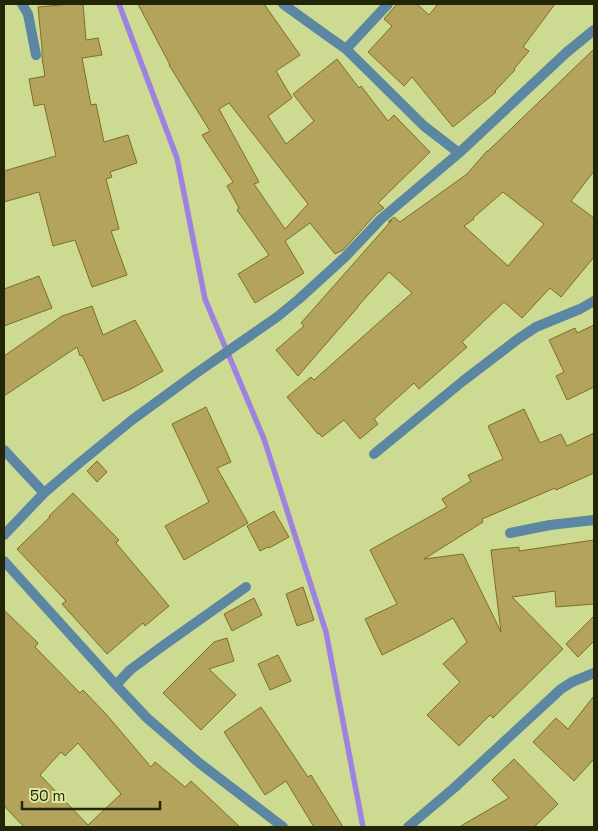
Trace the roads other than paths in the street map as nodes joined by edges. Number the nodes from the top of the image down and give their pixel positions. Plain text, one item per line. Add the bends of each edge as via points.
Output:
1 (22, 4) edge
2 (283, 4) edge
3 (388, 4) edge
4 (594, 30) edge
5 (346, 49) junction
6 (36, 55) dead end
7 (458, 153) junction
8 (594, 301) edge
9 (4, 450) edge
10 (374, 454) dead end
11 (44, 493) junction
12 (594, 520) edge
13 (510, 533) dead end
14 (4, 535) edge
15 (4, 561) edge
16 (246, 587) dead end
17 (594, 673) edge
18 (116, 685) junction
19 (283, 827) edge
20 (408, 827) edge

1 - 6 street via 28,14
2 - 5 street
3 - 5 street
4 - 7 street
5 - 7 street via 424,126
7 - 11 street via 381,219 299,299 132,420
8 - 10 street via 536,327 518,339
9 - 11 street
11 - 14 street
12 - 13 street
15 - 18 street
16 - 18 street via 130,670
17 - 20 street via 561,689
18 - 19 street via 147,718 198,762

